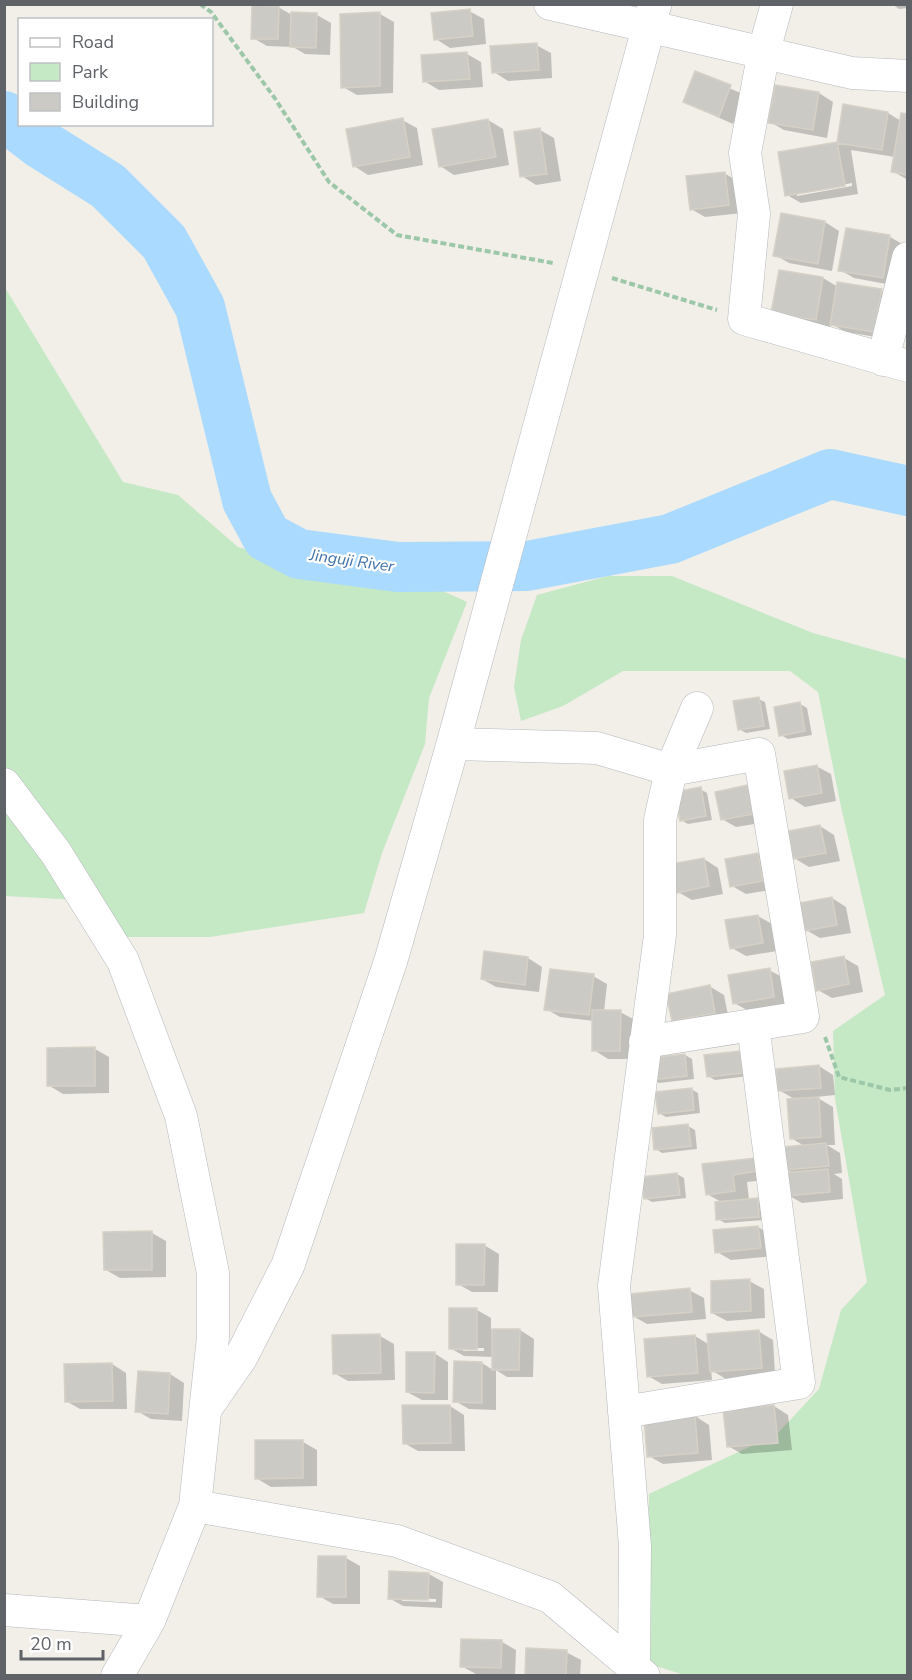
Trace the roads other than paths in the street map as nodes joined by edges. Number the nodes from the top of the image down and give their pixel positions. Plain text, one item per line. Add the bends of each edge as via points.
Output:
1 (550, 4) edge
2 (777, 4) edge
3 (651, 16) edge
4 (764, 51) junction
5 (908, 76) edge
6 (908, 258) edge
7 (895, 363) edge
8 (697, 708) dead end
9 (453, 744) junction
10 (671, 770) junction
11 (4, 784) edge
12 (753, 1025) junction
13 (645, 1042) junction
14 (207, 1406) junction
15 (624, 1412) junction
16 (195, 1506) junction
17 (4, 1610) edge
18 (149, 1621) junction
19 (639, 1671) edge
20 (117, 1676) edge

1 - 3 street
2 - 4 street
3 - 4 street
3 - 9 street
4 - 5 street via 852,73
4 - 7 street via 746,153 754,213 744,319
6 - 7 street
8 - 10 street
9 - 10 street via 597,748
9 - 14 street via 391,960 288,1265 241,1357
10 - 12 street via 759,754 803,1017
10 - 13 street via 660,820 660,935
11 - 14 street via 56,853 123,961 181,1116 213,1273
12 - 13 street
12 - 15 street via 799,1383
13 - 15 street via 614,1286
14 - 16 street
15 - 19 street via 635,1546
16 - 18 street
16 - 19 street via 397,1541 550,1597
17 - 18 street
18 - 20 street

